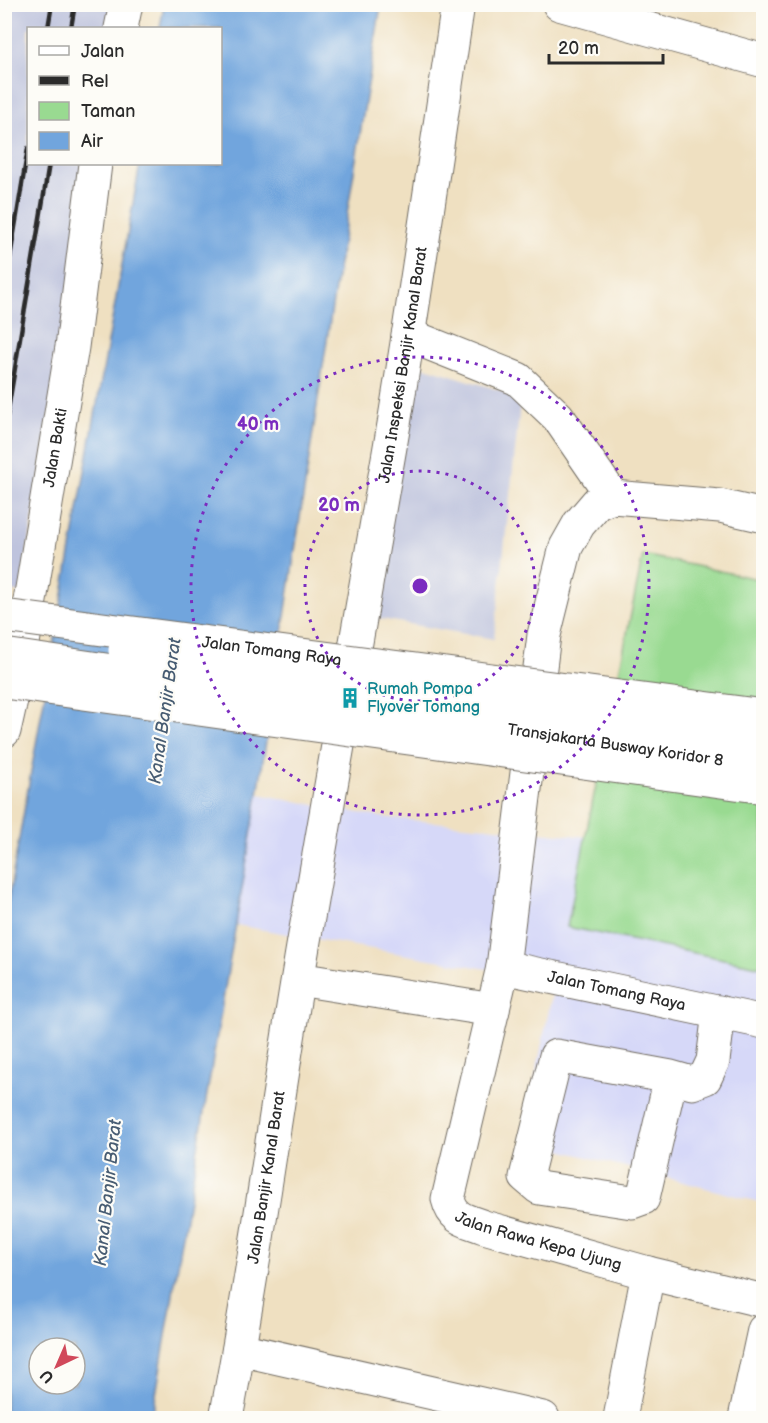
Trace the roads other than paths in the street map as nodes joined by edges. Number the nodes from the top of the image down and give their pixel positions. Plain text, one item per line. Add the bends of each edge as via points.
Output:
1 (126, 4) edge
2 (459, 4) edge
3 (577, 7) edge
4 (121, 27) edge
5 (764, 61) edge
6 (94, 165) edge
7 (408, 335) junction
8 (613, 497) junction
9 (764, 516) edge
10 (4, 616) edge
11 (4, 633) edge
12 (4, 655) edge
13 (4, 682) edge
14 (764, 716) edge
15 (4, 731) edge
16 (764, 739) edge
17 (764, 767) edge
18 (764, 787) edge
19 (305, 936) joint
20 (503, 967) junction
21 (298, 979) junction
22 (493, 1010) junction
23 (719, 1012) junction
24 (764, 1022) edge
25 (671, 1077) junction
26 (648, 1273) junction
27 (764, 1301) edge
28 (764, 1330) edge
29 (240, 1349) junction
30 (226, 1419) edge
31 (543, 1419) edge
32 (620, 1419) edge
33 (746, 1419) edge

1 - 4 street
2 - 7 street, Jalan Inspeksi Banjir Kanal Barat
3 - 5 street
6 - 15 street, Jalan Bakti via 72,347 21,655
7 - 8 street via 518,380 558,417
7 - 19 street, Jalan Inspeksi Banjir Kanal Barat
8 - 9 street via 720,506
8 - 20 street via 597,503 566,547 544,636
10 - 14 street, Jalan Tomang Raya, bridge
11 - 16 street, Transjakarta Busway Koridor 8, bridge
12 - 17 street, Transjakarta Busway Koridor 8, bridge
13 - 18 street, bridge
19 - 21 street, Jalan Banjir Kanal Barat
20 - 22 street, Jalan Rawa Kepa Ujung
20 - 23 street, Jalan Tomang Raya
21 - 22 street
21 - 29 street, Jalan Banjir Kanal Barat
22 - 26 street, Jalan Rawa Kepa Ujung via 448,1198 451,1211 484,1227
23 - 24 street, Jalan Tomang Raya
23 - 25 street via 713,1061 705,1078 692,1083
25 - 25 street via 556,1056 526,1178 539,1188 632,1202 643,1198
26 - 27 street, Jalan Rawa Kepa Ujung
26 - 32 street
28 - 33 street
29 - 30 street, Jalan Banjir Kanal Barat
29 - 31 street

